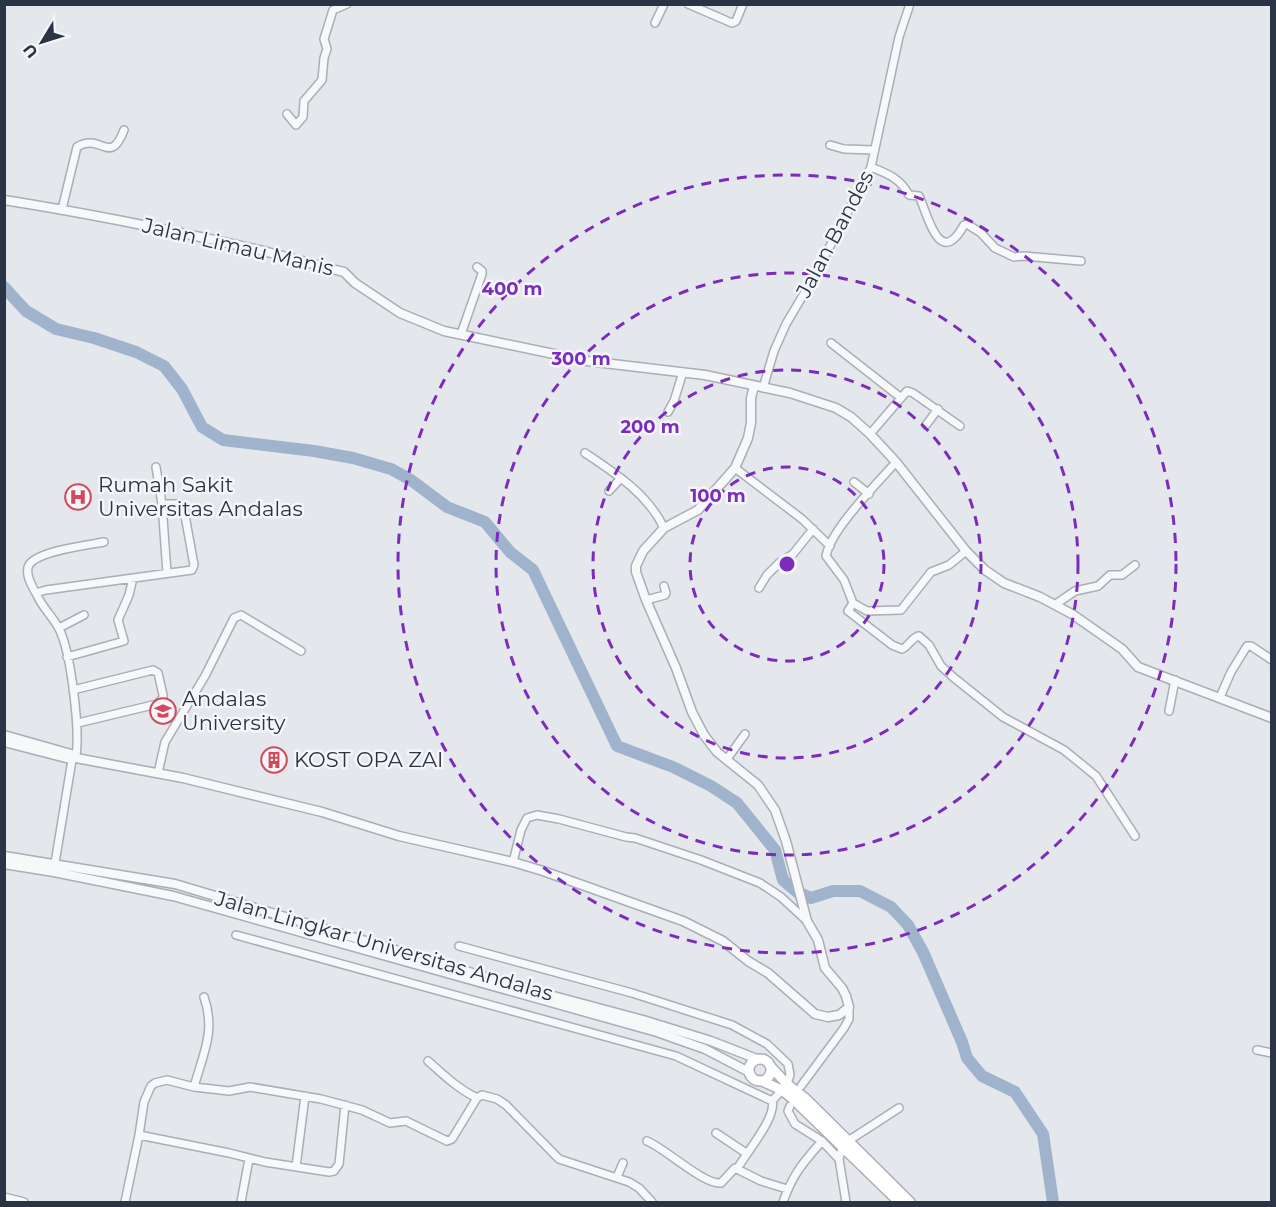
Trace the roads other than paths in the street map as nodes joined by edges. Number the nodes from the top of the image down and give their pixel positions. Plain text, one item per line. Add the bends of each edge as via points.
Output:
1 (347, 4) edge
2 (664, 4) edge
3 (688, 4) edge
4 (743, 4) edge
5 (910, 4) edge
6 (703, 8) edge
7 (655, 22) dead end
8 (287, 114) dead end
9 (124, 130) dead end
10 (830, 145) dead end
11 (874, 150) junction
12 (871, 166) junction
13 (4, 200) edge
14 (62, 209) junction
15 (1081, 261) dead end
16 (477, 267) dead end
17 (461, 334) junction
18 (831, 343) dead end
19 (683, 372) junction
20 (759, 387) junction
21 (900, 397) junction
22 (938, 409) junction
23 (668, 412) dead end
24 (926, 425) dead end
25 (960, 426) dead end
26 (870, 434) junction
27 (585, 453) dead end
28 (896, 462) junction
29 (156, 467) dead end
30 (735, 468) junction
31 (621, 478) junction
32 (854, 482) dead end
33 (609, 491) dead end
34 (869, 494) junction
35 (162, 504) junction
36 (664, 527) junction
37 (813, 529) junction
38 (104, 542) dead end
39 (830, 546) junction
40 (966, 551) junction
41 (1135, 565) dead end
42 (167, 573) junction
43 (133, 578) junction
44 (664, 586) dead end
45 (759, 588) dead end
46 (37, 596) junction
47 (646, 600) junction
48 (853, 603) junction
49 (1056, 604) junction
50 (84, 615) dead end
51 (59, 628) junction
52 (301, 651) dead end
53 (67, 657) junction
54 (1272, 660) edge
55 (1175, 680) junction
56 (73, 690) junction
57 (1220, 697) junction
58 (1169, 711) dead end
59 (1272, 718) edge
60 (78, 723) junction
61 (745, 734) dead end
62 (4, 735) edge
63 (4, 742) edge
64 (73, 758) junction
65 (727, 759) junction
66 (158, 773) junction
67 (1135, 836) dead end
68 (4, 856) edge
69 (513, 862) junction
70 (4, 864) edge
71 (54, 868) junction
72 (807, 921) junction
73 (236, 935) dead end
74 (459, 946) dead end
75 (204, 997) dead end
76 (849, 1008) junction
77 (1257, 1050) dead end
78 (1272, 1053) edge
79 (757, 1059) junction
80 (428, 1061) dead end
81 (771, 1067) junction
82 (749, 1072) junction
83 (762, 1081) junction
84 (801, 1086) dead end
85 (194, 1087) junction
86 (785, 1087) junction
87 (305, 1096) junction
88 (477, 1098) junction
89 (772, 1101) junction
90 (345, 1105) junction
91 (790, 1106) dead end
92 (899, 1108) dead end
93 (716, 1133) dead end
94 (139, 1135) junction
95 (647, 1141) dead end
96 (822, 1141) junction
97 (845, 1144) junction
98 (746, 1153) junction
99 (249, 1159) junction
100 (839, 1159) junction
101 (623, 1163) dead end
102 (296, 1167) junction
103 (737, 1169) junction
104 (617, 1177) junction
105 (787, 1189) junction
106 (4, 1197) edge
107 (24, 1203) edge
108 (124, 1203) edge
109 (241, 1203) edge
110 (652, 1203) edge
111 (783, 1203) edge
112 (846, 1203) edge
113 (899, 1203) edge
114 (910, 1203) edge

1 - 8 street via 333,10 324,39 327,49 322,80 304,101 303,117 296,125
2 - 7 street
3 - 6 street
4 - 6 street via 732,23
5 - 11 street, Jalan Bandes
9 - 14 street via 114,147 87,143 77,147
10 - 11 street
11 - 12 street, Jalan Bandes
12 - 15 street via 902,183 909,195 919,196 930,226 943,240 953,240 967,224 1002,253 1014,257
12 - 20 street, Jalan Bandes via 786,324
13 - 14 street, Jalan Limau Manis
14 - 17 street, Jalan Limau Manis via 249,247 344,273 400,313 427,326
16 - 17 street via 482,274
17 - 19 street, Jalan Limau Manis via 588,361
18 - 21 street
19 - 20 street, Jalan Limau Manis
19 - 23 street
20 - 26 street, Jalan Limau Manis via 829,405
20 - 30 street via 752,398 748,438
21 - 22 street via 910,391
21 - 26 street
22 - 24 street
22 - 25 street
26 - 28 street, Jalan Limau Manis
27 - 31 street
28 - 34 street
28 - 40 street, Jalan Limau Manis
29 - 35 street
30 - 36 street via 698,510
30 - 37 street
31 - 33 street
31 - 36 street via 646,501
32 - 34 street
34 - 39 street via 838,529
35 - 42 street
35 - 42 street via 180,504 184,510 194,565 189,571
36 - 47 street via 643,551 636,566
37 - 39 street
37 - 45 street
38 - 46 street via 48,554 29,564 30,583
39 - 48 street via 826,556 844,579
40 - 48 street via 949,565 931,572 901,610 867,611
40 - 49 street, Jalan Limau Manis via 994,577
41 - 49 street via 1122,575 1110,575 1098,586 1075,591
42 - 43 street
43 - 46 street via 46,590
43 - 53 street via 118,620 124,641
44 - 47 street via 666,594
46 - 51 street
47 - 65 street via 692,712 712,747
48 - 67 street via 848,611 892,645 907,647 919,636 941,666 1003,717 1064,750 1096,776
49 - 55 street, Jalan Limau Manis via 1122,649 1138,667
50 - 51 street
51 - 53 street
52 - 66 street via 241,615 234,618 165,742
53 - 56 street
54 - 57 street via 1247,646
55 - 57 street, Jalan Limau Manis
55 - 58 street
56 - 60 street
56 - 60 street via 153,670 158,673 163,695 157,704
57 - 59 street, Jalan Limau Manis
60 - 64 street
61 - 65 street
62 - 64 street
63 - 64 street
64 - 66 street
64 - 71 street
65 - 72 street via 769,799 786,841
66 - 69 street
68 - 71 street, Jalan Lingkar Universitas Andalas
69 - 72 street via 527,818 537,815 559,819 643,840 760,883
69 - 76 street via 683,921 723,941 815,1014 828,1017
70 - 71 street, Jalan Lingkar Universitas Andalas
71 - 79 street, Jalan Lingkar Universitas Andalas via 175,884 644,1020
71 - 82 street, Jalan Lingkar Universitas Andalas via 173,896 657,1032 705,1048
72 - 76 street via 818,940 825,968 842,988
73 - 89 street via 676,1056
74 - 86 street via 732,1025 767,1044 788,1064 790,1076
75 - 85 street via 209,1035
76 - 84 street via 844,1028
77 - 78 street
79 - 81 main road via 764,1059
79 - 82 main road via 749,1065
80 - 88 street
81 - 83 main road via 769,1076
81 - 86 main road
82 - 83 main road via 753,1079
83 - 86 main road
85 - 87 street via 229,1091 250,1087
85 - 94 street via 166,1080 151,1086
86 - 89 street
86 - 97 main road
87 - 90 street
87 - 102 street
88 - 90 street via 447,1141 406,1121 390,1123
88 - 104 street via 482,1095 506,1105 559,1159
89 - 98 street via 769,1120
90 - 102 street via 336,1169 329,1172
91 - 96 street via 788,1111 795,1124
92 - 97 street
93 - 98 street
94 - 99 street
94 - 108 street
95 - 103 street via 714,1183 722,1184
96 - 100 street
96 - 105 street via 797,1170
97 - 100 street
97 - 113 main road
97 - 114 main road
98 - 103 street
99 - 102 street
99 - 109 street
100 - 112 street
101 - 104 street
103 - 105 street
104 - 110 street via 639,1188
105 - 111 street
106 - 107 street

